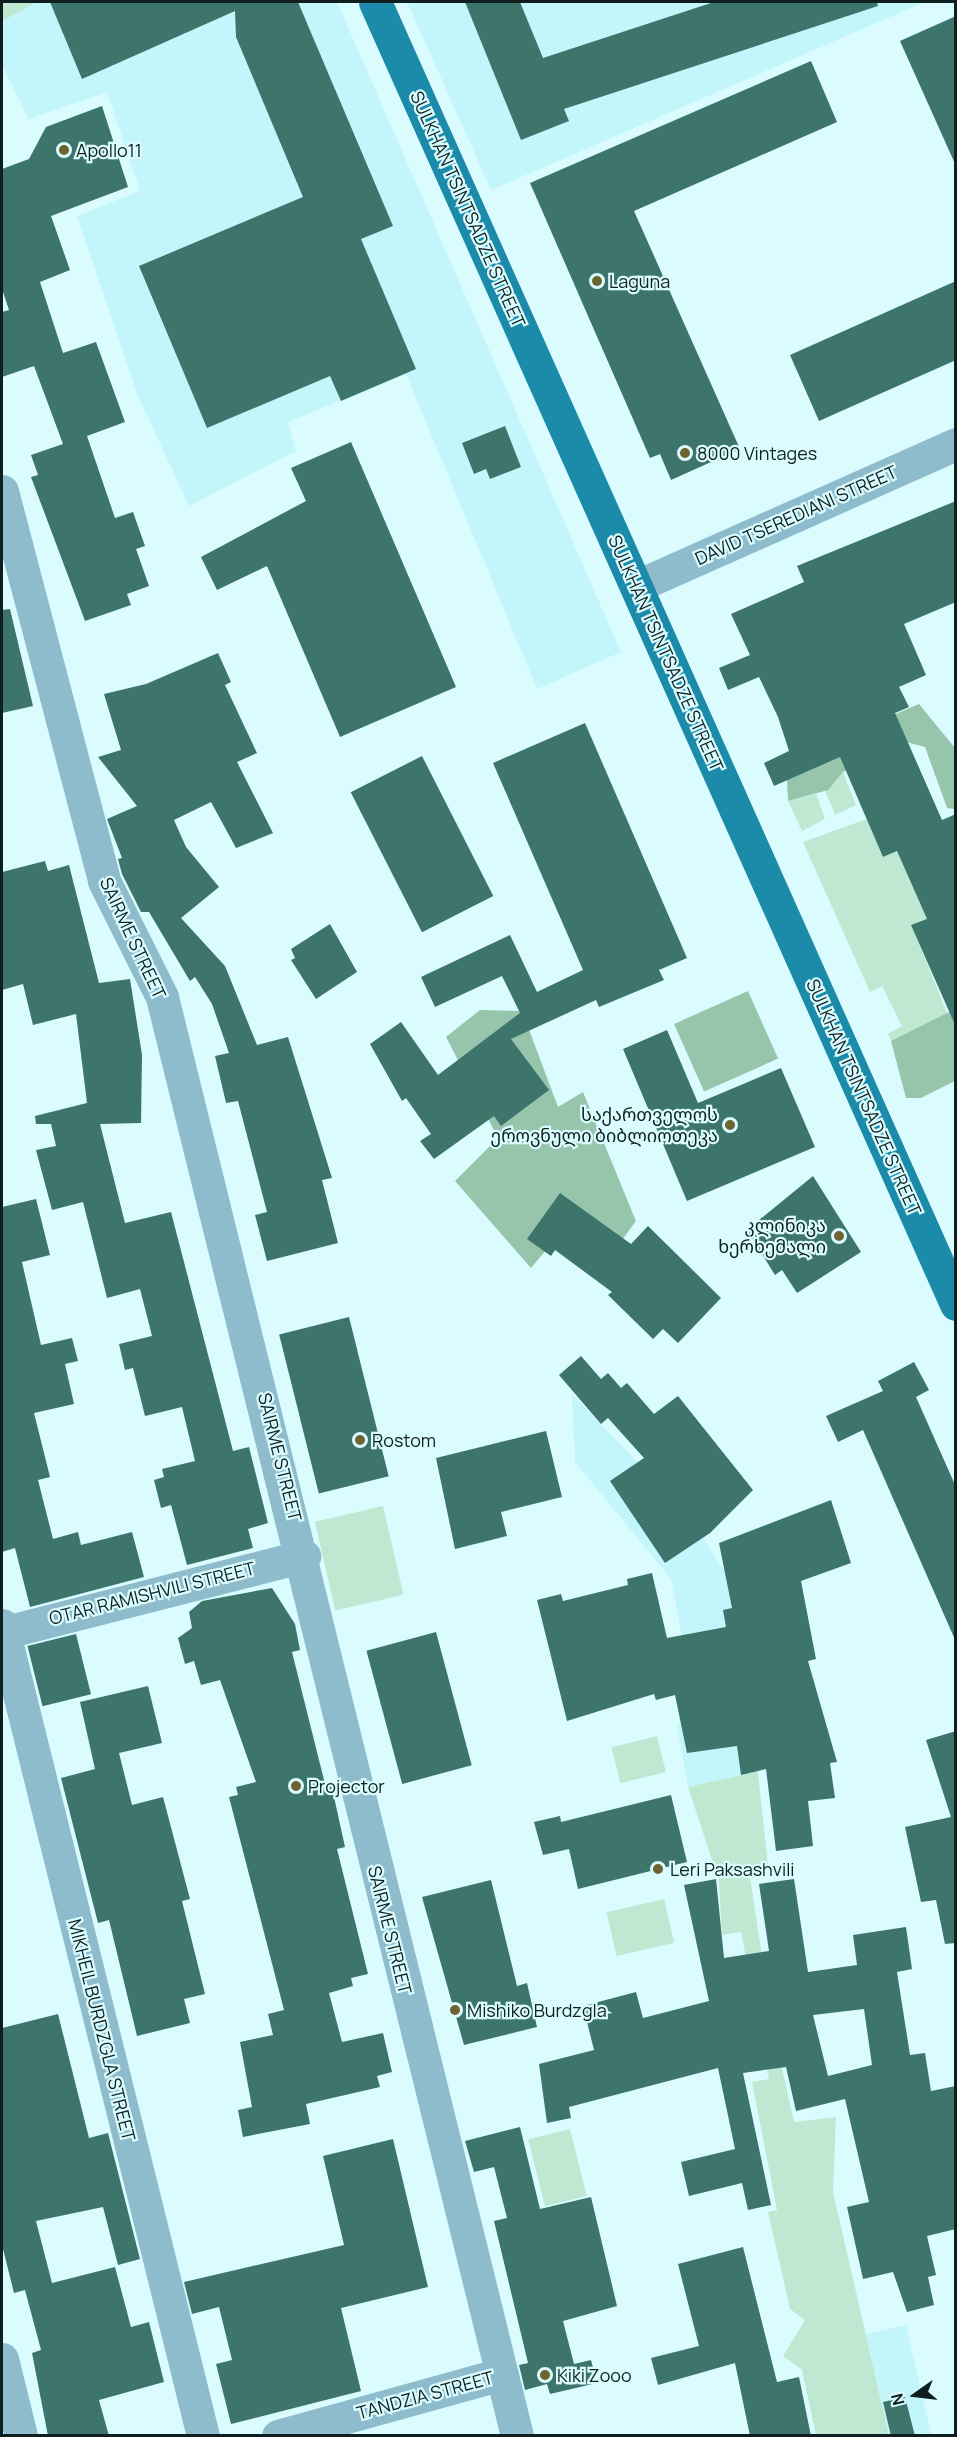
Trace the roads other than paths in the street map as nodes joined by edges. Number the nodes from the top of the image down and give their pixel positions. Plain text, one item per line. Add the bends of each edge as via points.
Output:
1 (375, 2) edge
2 (956, 444) edge
3 (2, 491) edge
4 (637, 586) junction
5 (956, 1304) edge
6 (304, 1556) junction
7 (2, 1630) edge
8 (2, 2359) edge
9 (502, 2374) junction
10 (21, 2436) edge
11 (203, 2436) edge
12 (278, 2436) edge
13 (517, 2436) edge

1 - 4 main road, SULKHAN TSINTSADZE STREET
2 - 4 street, DAVID TSEREDIANI STREET
3 - 6 street, SAIRME STREET via 104,880 162,997
4 - 5 main road, SULKHAN TSINTSADZE STREET
6 - 7 street, OTAR RAMISHVILI STREET
6 - 9 street, SAIRME STREET via 383,1907
7 - 11 street, MIKHEIL BURDZGLA STREET
8 - 10 street
9 - 12 street, TANDZIA STREET
9 - 13 street, SAIRME STREET

